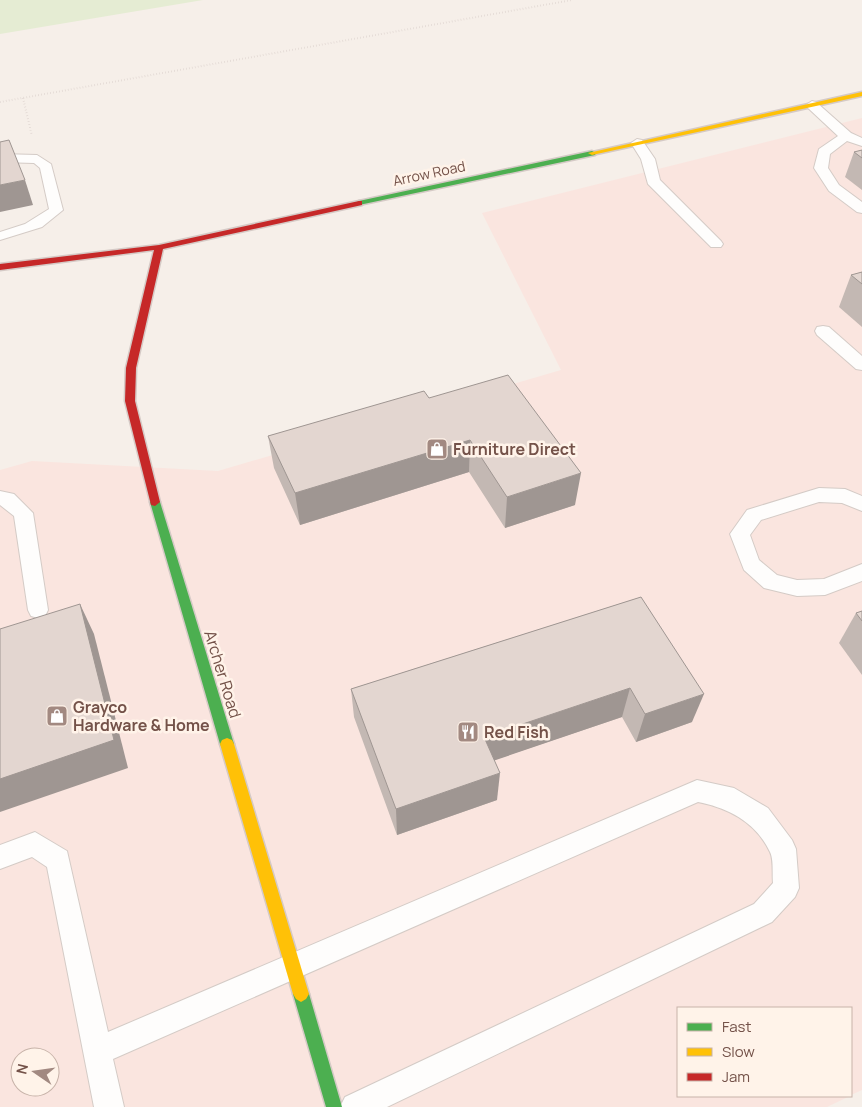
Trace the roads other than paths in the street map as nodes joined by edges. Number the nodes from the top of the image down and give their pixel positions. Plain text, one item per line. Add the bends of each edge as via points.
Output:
1 (862, 94) edge
2 (812, 105) junction
3 (846, 136) junction
4 (862, 142) edge
5 (637, 143) junction
6 (0, 158) edge
7 (862, 209) edge
8 (0, 236) edge
9 (716, 244) dead end
10 (159, 247) junction
11 (0, 267) edge
12 (823, 331) dead end
13 (862, 365) edge
14 (0, 498) edge
15 (862, 504) edge
16 (862, 572) edge
17 (38, 610) dead end
18 (0, 857) edge
19 (293, 968) junction
20 (98, 1051) junction
21 (109, 1107) edge
22 (334, 1107) edge
23 (355, 1107) edge

1 - 2 street, Arrow Road
2 - 3 lane
2 - 5 street, Arrow Road
3 - 4 lane
3 - 7 lane via 824,152 821,168 834,188
5 - 9 lane via 648,159 653,181
5 - 10 street, Arrow Road
6 - 8 lane via 37,159 46,168 56,210 39,224
10 - 11 street, Arrow Road
10 - 19 street, Archer Road via 131,368 130,401 147,474
12 - 13 lane
14 - 17 lane via 7,499 23,513
15 - 16 lane via 845,496 819,495 754,515 740,534 751,564 771,582 797,588 825,586
18 - 20 lane via 35,844 58,860
19 - 20 lane
19 - 22 street, Archer Road
19 - 23 lane via 697,791 725,796 759,816 783,850 786,888 763,913
20 - 21 lane

